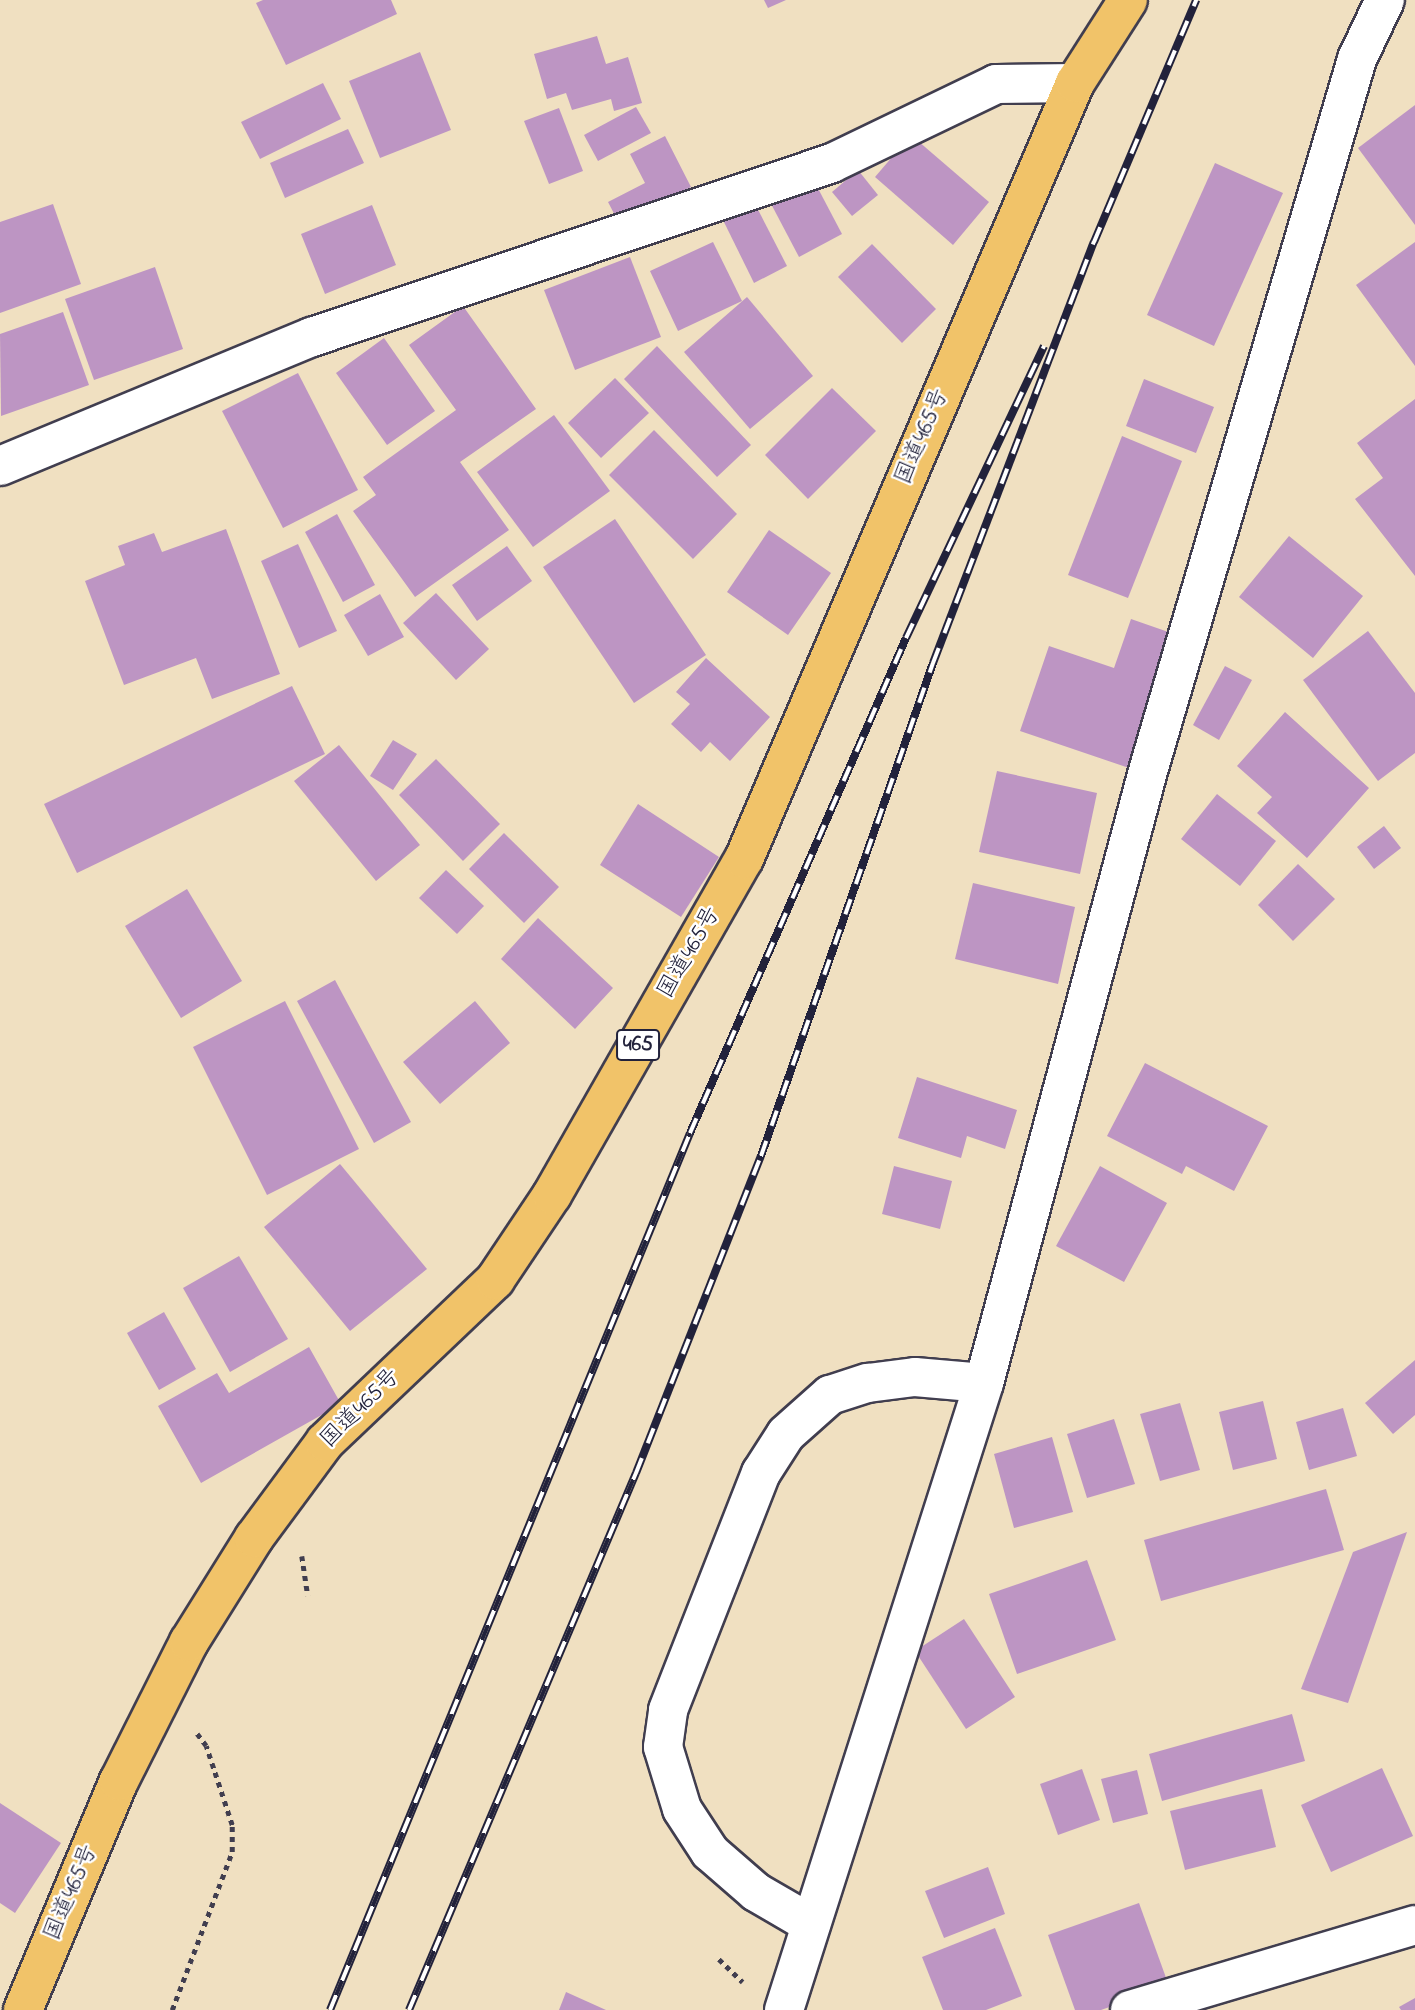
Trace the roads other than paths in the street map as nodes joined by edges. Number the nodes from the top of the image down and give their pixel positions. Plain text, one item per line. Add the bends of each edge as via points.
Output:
1 (1128, 0) edge
2 (1385, 0) edge
3 (1075, 83) junction
4 (0, 466) edge
5 (984, 1383) junction
6 (811, 1924) junction
7 (1415, 1925) edge
8 (23, 2010) edge
9 (784, 2010) edge
10 (1130, 2010) edge

1 - 3 highway, 国道465号 / 465
2 - 5 street via 1357,59 1148,771
3 - 4 street via 996,84 832,163 312,337
3 - 8 highway, 国道465号 / 465 via 744,859 552,1195 495,1280 325,1442 254,1538 190,1642 119,1781
5 - 6 street
5 - 6 street via 915,1377 868,1383 830,1395 786,1434 761,1473 667,1710 663,1747 682,1809 710,1852 756,1892
6 - 9 street
7 - 10 street

